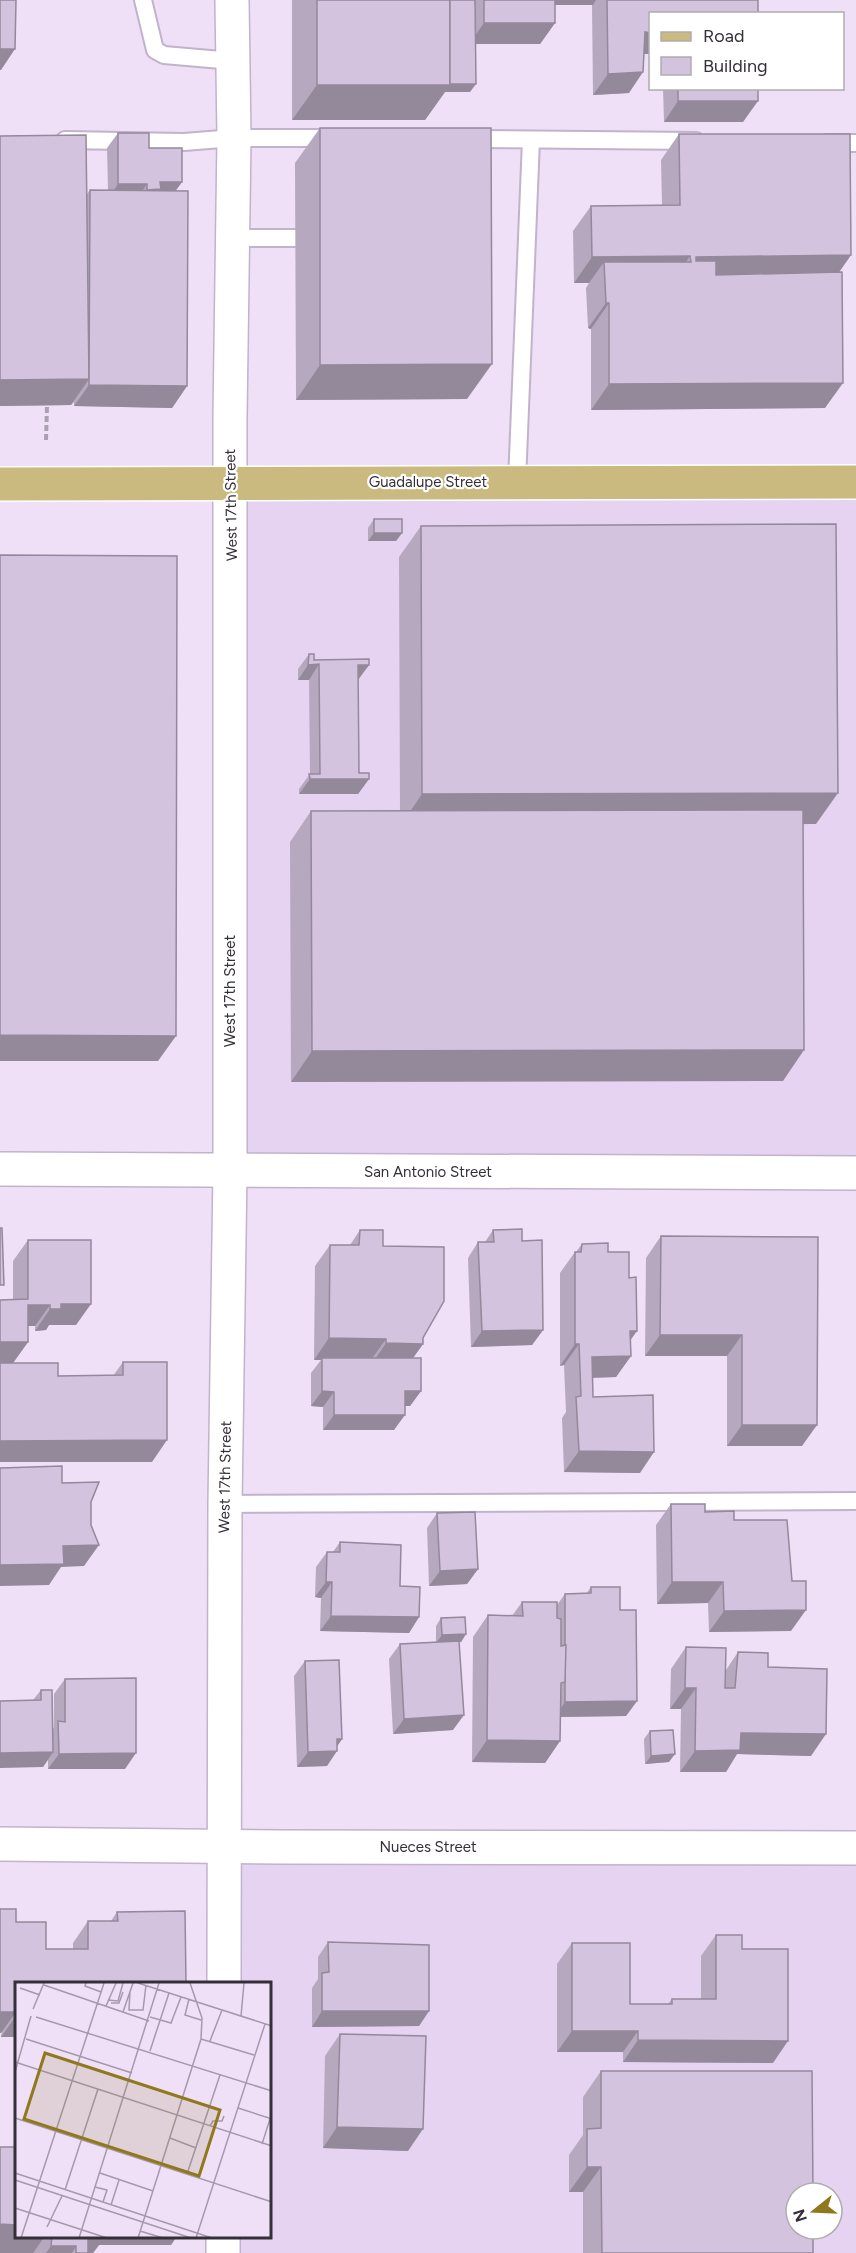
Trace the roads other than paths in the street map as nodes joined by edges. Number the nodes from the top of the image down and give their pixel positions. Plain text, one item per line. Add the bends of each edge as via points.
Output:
1 (143, 0) edge
2 (232, 0) edge
3 (233, 62) junction
4 (234, 138) junction
5 (354, 138) edge
6 (448, 139) edge
7 (46, 140) edge
8 (531, 140) junction
9 (718, 142) edge
10 (812, 143) edge
11 (856, 143) edge
12 (232, 238) junction
13 (295, 238) dead end
14 (517, 482) junction
15 (856, 482) edge
16 (0, 484) edge
17 (231, 484) junction
18 (0, 1169) edge
19 (230, 1172) junction
20 (856, 1173) edge
21 (856, 1501) edge
22 (225, 1504) junction
23 (0, 1844) edge
24 (225, 1847) junction
25 (856, 1848) edge
26 (224, 1982) edge

1 - 3 lane via 155,50 164,55
2 - 3 street, West 17th Street
3 - 4 street, West 17th Street
4 - 5 lane
4 - 7 lane via 183,142
4 - 12 street, West 17th Street
6 - 8 lane
8 - 9 lane
8 - 14 lane
10 - 11 lane
12 - 13 lane
12 - 17 street, West 17th Street
14 - 15 main road, Guadalupe Street
14 - 17 main road, Guadalupe Street
16 - 17 main road, Guadalupe Street
17 - 19 street, West 17th Street
18 - 19 street, San Antonio Street
19 - 20 street, San Antonio Street
19 - 22 street, West 17th Street
21 - 22 lane
22 - 24 street, West 17th Street
23 - 24 street, Nueces Street
24 - 25 street, Nueces Street
24 - 26 street, West 17th Street

